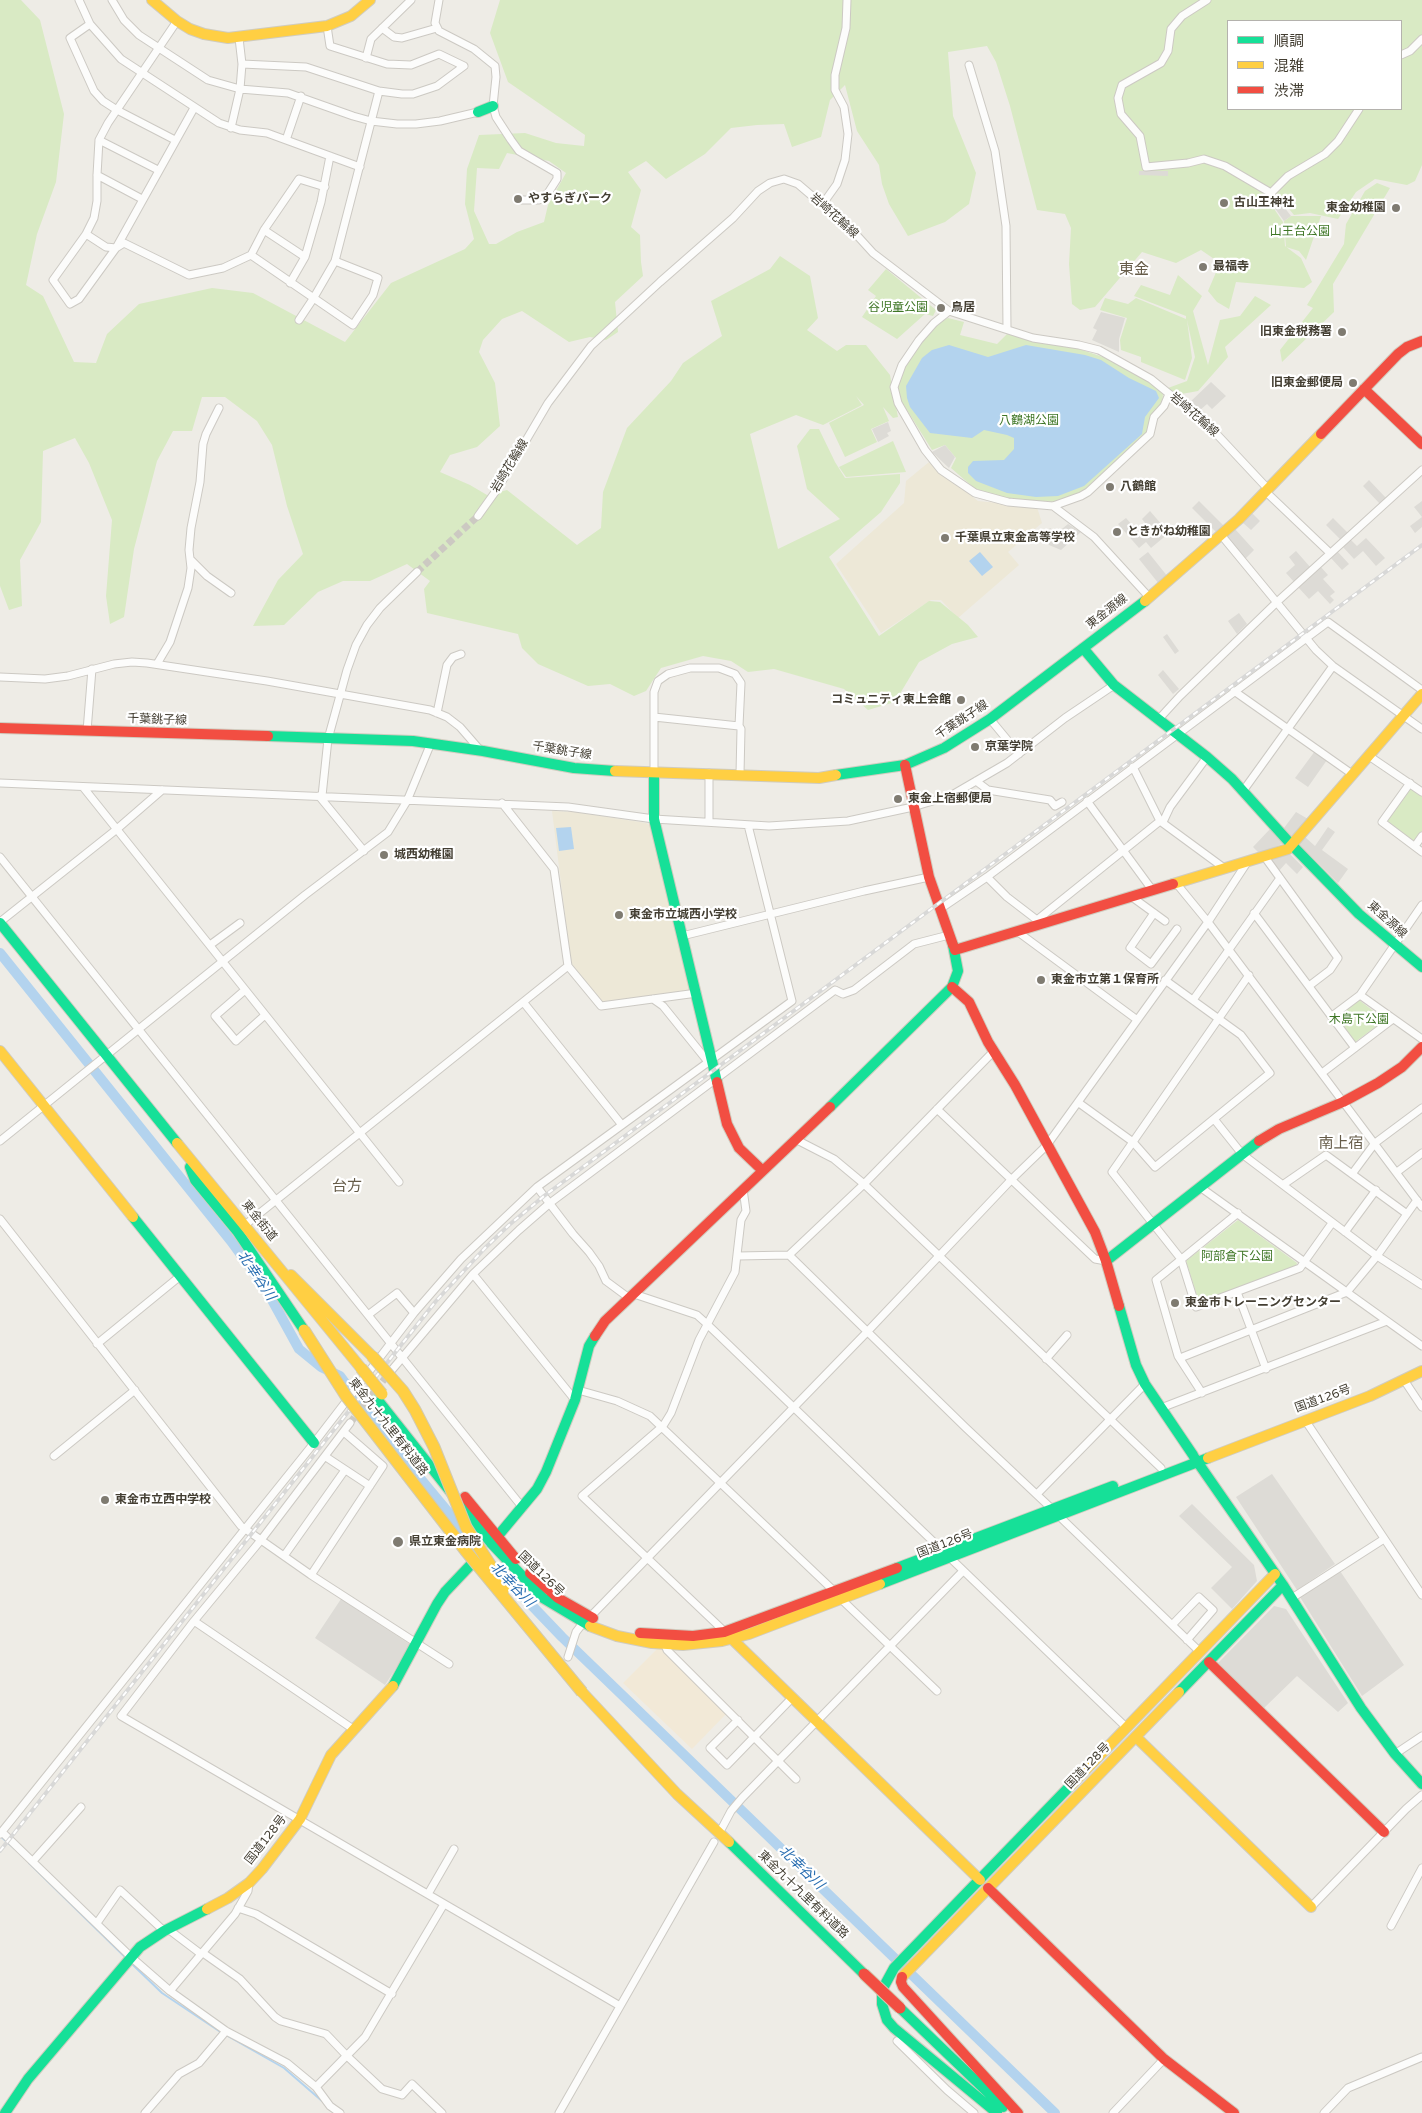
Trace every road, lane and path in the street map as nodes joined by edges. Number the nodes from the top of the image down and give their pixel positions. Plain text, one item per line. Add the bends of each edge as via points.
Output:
1 (79, 0) edge
2 (112, 0) edge
3 (152, 0) edge
4 (370, 0) edge
5 (410, 0) edge
6 (439, 0) edge
7 (847, 0) edge
8 (1207, 0) edge
9 (177, 21) junction
10 (90, 24) junction
11 (327, 26) junction
12 (382, 28) junction
13 (437, 28) junction
14 (239, 38) junction
15 (1422, 39) edge
16 (158, 48) junction
17 (1402, 55) edge
18 (366, 58) junction
19 (242, 64) junction
20 (970, 65) dead end
21 (142, 72) junction
22 (240, 90) junction
23 (379, 91) junction
24 (301, 96) junction
25 (493, 106) junction
26 (194, 108) junction
27 (117, 110) junction
28 (1358, 110) edge
29 (478, 112) joint
30 (371, 121) junction
31 (230, 128) junction
32 (99, 140) junction
33 (176, 140) junction
34 (286, 140) junction
35 (330, 156) junction
36 (360, 167) junction
37 (158, 170) junction
38 (96, 175) junction
39 (325, 187) junction
40 (142, 199) junction
41 (522, 200) dead end
42 (822, 204) junction
43 (264, 230) junction
44 (86, 234) junction
45 (116, 248) junction
46 (251, 255) junction
47 (305, 257) junction
48 (335, 261) junction
49 (290, 283) junction
50 (314, 299) junction
51 (949, 311) junction
52 (299, 320) dead end
53 (1007, 329) junction
54 (1422, 341) edge
55 (1364, 389) junction
56 (1169, 394) junction
57 (219, 408) dead end
58 (1422, 444) edge
59 (1422, 470) edge
60 (1266, 490) junction
61 (1053, 506) junction
62 (478, 516) tunnel mouth
63 (1222, 536) junction
64 (1330, 553) junction
65 (191, 560) junction
66 (417, 572) tunnel mouth
67 (231, 593) dead end
68 (1148, 597) junction
69 (1278, 601) junction
70 (1307, 637) junction
71 (1084, 648) junction
72 (461, 654) dead end
73 (157, 664) junction
74 (1333, 666) junction
75 (92, 669) junction
76 (0, 677) edge
77 (1114, 685) junction
78 (1234, 691) junction
79 (1422, 692) edge
80 (340, 695) junction
81 (437, 713) junction
82 (1403, 716) junction
83 (654, 717) junction
84 (990, 719) junction
85 (1158, 720) junction
86 (739, 726) junction
87 (0, 728) edge
88 (1288, 729) junction
89 (1422, 729) edge
90 (87, 731) junction
91 (1177, 734) junction
92 (328, 739) junction
93 (431, 743) junction
94 (480, 750) junction
95 (1019, 754) junction
96 (1368, 756) junction
97 (1207, 757) junction
98 (905, 765) junction
99 (1133, 767) junction
100 (654, 773) junction
101 (709, 773) junction
102 (740, 774) junction
103 (1352, 774) junction
104 (976, 781) junction
105 (0, 783) edge
106 (1410, 783) junction
107 (83, 787) junction
108 (162, 790) junction
109 (1243, 791) junction
110 (1422, 792) edge
111 (321, 796) junction
112 (407, 801) junction
113 (1087, 801) junction
114 (1062, 802) dead end
115 (502, 803) junction
116 (913, 807) junction
117 (654, 819) junction
118 (1161, 821) junction
119 (709, 822) junction
120 (748, 825) junction
121 (117, 829) junction
122 (1422, 836) edge
123 (1292, 846) junction
124 (1414, 846) junction
125 (1122, 850) junction
126 (364, 851) junction
127 (1422, 852) edge
128 (1264, 856) junction
129 (0, 857) edge
130 (1248, 861) junction
131 (1224, 868) junction
132 (929, 877) junction
133 (987, 877) junction
134 (1280, 878) junction
135 (1176, 883) junction
136 (1153, 891) junction
137 (32, 897) junction
138 (1132, 897) junction
139 (940, 909) junction
140 (1421, 910) edge
141 (1154, 913) junction
142 (1254, 913) junction
143 (770, 914) junction
144 (1165, 921) dead end
145 (0, 922) edge
146 (1208, 922) junction
147 (240, 923) dead end
148 (1038, 923) junction
149 (1177, 929) dead end
150 (1018, 932) junction
151 (949, 935) junction
152 (0, 936) edge
153 (682, 936) junction
154 (1394, 945) junction
155 (210, 946) junction
156 (1228, 948) junction
157 (955, 950) junction
158 (223, 962) junction
159 (568, 966) junction
160 (1422, 968) edge
161 (1249, 975) junction
162 (1165, 980) junction
163 (1309, 986) junction
164 (952, 987) junction
165 (245, 990) junction
166 (697, 993) junction
167 (1360, 995) junction
168 (653, 999) junction
169 (1193, 1000) junction
170 (524, 1003) junction
171 (265, 1015) junction
172 (1332, 1016) junction
173 (1219, 1018) junction
174 (1136, 1019) junction
175 (1393, 1019) junction
176 (139, 1029) junction
177 (1422, 1039) edge
178 (1422, 1047) edge
179 (1355, 1048) junction
180 (0, 1051) edge
181 (993, 1052) junction
182 (102, 1058) junction
183 (710, 1062) junction
184 (1322, 1073) junction
185 (717, 1079) junction
186 (1079, 1102) junction
187 (1343, 1102) junction
188 (43, 1106) junction
189 (1422, 1108) edge
190 (937, 1109) junction
191 (1214, 1119) junction
192 (622, 1125) junction
193 (360, 1133) junction
194 (795, 1139) junction
195 (0, 1141) edge
196 (1133, 1142) junction
197 (1375, 1143) junction
198 (1047, 1145) junction
199 (1422, 1153) edge
200 (1242, 1154) junction
201 (190, 1167) junction
202 (762, 1170) junction
203 (1397, 1172) junction
204 (1352, 1174) junction
205 (1012, 1179) junction
206 (399, 1182) dead end
207 (864, 1184) junction
208 (1284, 1184) junction
209 (537, 1187) junction
210 (1200, 1187) junction
211 (743, 1189) junction
212 (1376, 1190) junction
213 (276, 1200) junction
214 (1417, 1200) junction
215 (550, 1203) junction
216 (1422, 1207) edge
217 (1238, 1213) junction
218 (1407, 1214) junction
219 (0, 1218) edge
220 (1332, 1224) junction
221 (1154, 1225) junction
222 (245, 1226) junction
223 (1345, 1232) junction
224 (789, 1255) junction
225 (738, 1256) junction
226 (939, 1256) junction
227 (1377, 1256) junction
228 (1181, 1259) junction
229 (1106, 1261) junction
230 (1304, 1262) junction
231 (277, 1265) junction
232 (473, 1274) junction
233 (179, 1277) junction
234 (1422, 1285) edge
235 (1237, 1292) junction
236 (1347, 1292) junction
237 (631, 1296) junction
238 (414, 1313) junction
239 (368, 1315) junction
240 (1387, 1321) junction
241 (707, 1324) junction
242 (1252, 1330) junction
243 (867, 1332) junction
244 (1068, 1335) dead end
245 (390, 1343) junction
246 (97, 1344) junction
247 (1422, 1346) edge
248 (401, 1358) junction
249 (1180, 1358) junction
250 (1046, 1359) junction
251 (1422, 1362) edge
252 (1266, 1368) junction
253 (359, 1371) junction
254 (391, 1371) tunnel mouth
255 (1422, 1371) edge
256 (1404, 1380) junction
257 (1144, 1384) junction
258 (134, 1390) junction
259 (1202, 1393) junction
260 (576, 1395) junction
261 (794, 1406) junction
262 (1422, 1407) edge
263 (1161, 1408) junction
264 (1110, 1420) junction
265 (1305, 1420) junction
266 (350, 1423) tunnel mouth
267 (663, 1426) junction
268 (344, 1432) junction
269 (314, 1443) junction
270 (54, 1456) dead end
271 (326, 1457) junction
272 (1196, 1459) junction
273 (1161, 1468) junction
274 (345, 1470) junction
275 (719, 1482) junction
276 (370, 1486) junction
277 (1037, 1494) junction
278 (523, 1508) junction
279 (1055, 1512) junction
280 (245, 1528) junction
281 (1384, 1539) junction
282 (261, 1540) junction
283 (494, 1540) junction
284 (946, 1554) junction
285 (284, 1556) junction
286 (646, 1557) junction
287 (963, 1571) junction
288 (1275, 1574) junction
289 (311, 1575) junction
290 (1283, 1585) junction
291 (837, 1595) junction
292 (1422, 1595) edge
293 (1292, 1598) junction
294 (586, 1620) junction
295 (194, 1621) junction
296 (1172, 1625) junction
297 (728, 1635) junction
298 (1187, 1640) junction
299 (417, 1644) junction
300 (665, 1645) junction
301 (891, 1646) junction
302 (1200, 1652) junction
303 (568, 1657) dead end
304 (1209, 1662) junction
305 (449, 1664) dead end
306 (937, 1691) dead end
307 (582, 1692) junction
308 (792, 1698) junction
309 (738, 1720) junction
310 (816, 1722) junction
311 (1127, 1728) junction
312 (353, 1729) junction
313 (754, 1736) junction
314 (1422, 1736) edge
315 (1136, 1737) junction
316 (1396, 1754) junction
317 (778, 1761) junction
318 (796, 1779) dead end
319 (1422, 1784) edge
320 (1422, 1795) edge
321 (81, 1807) dead end
322 (1058, 1808) junction
323 (300, 1819) junction
324 (722, 1828) dead end
325 (1384, 1832) junction
326 (1, 1833) edge
327 (714, 1842) dead end
328 (454, 1849) dead end
329 (33, 1861) junction
330 (1422, 1868) edge
331 (249, 1883) junction
332 (984, 1884) junction
333 (428, 1894) junction
334 (444, 1904) junction
335 (1311, 1907) joint
336 (238, 1908) junction
337 (97, 1923) junction
338 (1391, 1926) dead end
339 (166, 1930) junction
340 (202, 1953) junction
341 (131, 1957) junction
342 (911, 1959) junction
343 (170, 1991) junction
344 (392, 1994) junction
345 (620, 2006) junction
346 (226, 2031) junction
347 (897, 2041) dead end
348 (347, 2056) junction
349 (1422, 2057) edge
350 (1164, 2059) junction
351 (316, 2087) junction
352 (5, 2113) edge
353 (145, 2113) edge
354 (340, 2113) edge
355 (442, 2113) edge
356 (559, 2113) edge
357 (974, 2113) edge
358 (997, 2113) edge
359 (1010, 2113) edge
360 (1018, 2113) edge
361 (1113, 2113) edge
362 (1234, 2113) edge
363 (1324, 2113) edge

1 - 10 street
2 - 16 street via 124,20
3 - 9 main road
4 - 11 main road via 351,16
5 - 12 street
6 - 13 street
7 - 42 street via 846,28 835,75 848,134 845,160 837,184
8 - 28 street via 1182,16 1171,29 1168,51 1161,63 1122,85 1118,98 1121,114 1140,136 1146,166 1204,159 1225,166 1271,193 1288,176 1325,154 1338,141
9 - 14 main road via 218,38
9 - 16 street
10 - 21 street via 121,59
10 - 27 street via 70,38 94,91
11 - 14 main road
11 - 18 street via 330,46
12 - 13 street via 394,37 402,38
12 - 18 street via 371,39
13 - 25 street via 493,62 496,69
14 - 19 street
15 - 17 street
16 - 21 street
16 - 22 street via 208,80
18 - 23 street via 402,66 439,54 464,66 447,80 424,91 402,94
19 - 22 street
19 - 23 street via 306,67
20 - 53 street via 995,150 1006,226
21 - 26 street
21 - 27 street
22 - 24 street
22 - 31 street
23 - 30 street
24 - 30 street
24 - 34 street
25 - 29 main road
25 - 41 street via 496,117 519,151 557,172 558,179 539,200
26 - 31 street
26 - 33 street
27 - 32 street
27 - 33 street
29 - 30 street via 416,124
30 - 36 street
31 - 34 street via 267,133
32 - 37 street
32 - 38 street
33 - 37 street
34 - 35 street
35 - 36 street
35 - 39 street
36 - 48 street
37 - 40 street
38 - 40 street
38 - 44 street via 97,202
39 - 43 street via 299,179
39 - 47 street
40 - 45 street
42 - 51 street, 岩崎花輪線 via 873,253
42 - 62 street, 岩崎花輪線 via 792,181 778,180 758,191 733,218 591,346 548,403
43 - 46 street
43 - 47 street
44 - 45 street
44 - 45 street via 53,280 70,304 79,299
45 - 46 street via 124,243 189,275 223,268
46 - 49 street
47 - 49 street
48 - 50 street
48 - 50 street via 378,278 373,295 353,325
49 - 50 street
50 - 52 street
51 - 53 street, 岩崎花輪線
51 - 61 street via 929,328 902,365 894,387 898,403 925,450 951,478 975,493 993,498
53 - 56 street, 岩崎花輪線 via 1033,338 1099,350 1151,379
54 - 55 main road, 東金源線 via 1402,350
55 - 58 main road
55 - 60 main road, 東金源線
56 - 60 street, 岩崎花輪線 via 1210,427
56 - 61 street via 1154,417 1150,434 1088,492
57 - 65 street via 203,444 191,528
59 - 64 street
60 - 63 main road, 東金源線
60 - 64 street, 岩崎花輪線
61 - 68 street via 1094,537
63 - 68 main road, 東金源線
63 - 69 street
64 - 69 street
65 - 67 street
65 - 73 street via 188,588 178,624
66 - 80 street via 367,625
68 - 71 main road, 東金源線
69 - 70 street
69 - 85 street
70 - 74 street
70 - 78 street
70 - 79 street via 1328,622
71 - 77 main road, 東金源線
71 - 84 main road, 千葉銚子線
72 - 81 street via 453,657 447,665
73 - 75 street via 132,662
73 - 80 street
74 - 82 street
74 - 88 street
75 - 76 street via 45,679
75 - 90 street
77 - 85 main road, 東金源線
77 - 95 street
78 - 88 street
78 - 91 street
79 - 82 main road
80 - 81 street
80 - 92 street
81 - 94 street via 460,728
82 - 89 street
82 - 96 main road
83 - 86 street
83 - 86 street via 654,692 658,681 668,674 690,668 719,668 735,674 741,683
83 - 100 street
84 - 95 street
84 - 98 main road, 千葉銚子線 via 944,748
85 - 91 main road, 東金源線
86 - 102 street
87 - 90 main road, 千葉銚子線
88 - 103 street
88 - 109 street
90 - 92 main road, 千葉銚子線
91 - 97 main road, 東金源線
91 - 99 street
92 - 93 main road, 千葉銚子線
92 - 111 street
93 - 94 main road, 千葉銚子線
93 - 112 street
94 - 100 main road, 千葉銚子線 via 583,769
95 - 104 street
96 - 103 main road
96 - 106 street
97 - 109 main road, 東金源線
97 - 118 street
98 - 102 main road, 千葉銚子線 via 819,778
98 - 116 main road
99 - 113 street
99 - 118 street
100 - 101 main road, 千葉銚子線
100 - 117 main road
101 - 102 main road, 千葉銚子線
101 - 119 street
103 - 123 main road
104 - 114 street via 988,790 1050,800 1055,806
104 - 116 street via 952,795
105 - 107 street
106 - 110 street
106 - 124 street via 1382,822
107 - 108 street
107 - 121 street
108 - 111 street
108 - 121 street
109 - 123 main road, 東金源線
111 - 112 street
111 - 126 street
112 - 115 street
112 - 126 street via 388,832
113 - 125 street
113 - 133 street
115 - 117 street via 568,807
115 - 159 street via 554,869
116 - 120 street via 848,821
116 - 132 main road
117 - 119 street
117 - 153 main road
118 - 125 street
118 - 131 street
119 - 120 street
120 - 143 street
121 - 137 street
121 - 155 street
122 - 124 street
123 - 128 main road
123 - 154 main road, 東金源線
124 - 127 street
125 - 136 street
125 - 148 street
126 - 158 street
128 - 130 main road
128 - 134 street
129 - 137 street
130 - 131 main road
130 - 146 street
131 - 135 main road
132 - 139 main road
132 - 143 street
133 - 139 street
133 - 148 street
134 - 142 street
134 - 163 street via 1338,958 1330,970
135 - 136 main road
135 - 146 street
136 - 138 main road
137 - 145 street
137 - 176 street
138 - 141 street
138 - 148 main road
139 - 151 main road
140 - 154 street
141 - 144 street
141 - 149 street via 1130,948 1151,964
142 - 156 street
142 - 163 street
143 - 153 street
143 - 183 street via 792,1001
145 - 182 main road, 東金街道
146 - 156 street
146 - 162 street
147 - 155 street
148 - 150 main road
150 - 157 main road
150 - 174 street
151 - 157 main road
151 - 185 street via 914,944 854,990 843,994 835,990
152 - 182 main road, 東金街道
153 - 166 main road
154 - 160 main road, 東金源線
154 - 167 street
155 - 158 street
156 - 161 street
156 - 169 street
157 - 164 main road via 958,971
158 - 165 street
158 - 176 street
159 - 168 street via 601,1006
159 - 170 street
161 - 173 street
161 - 184 street
162 - 169 street
162 - 174 street
163 - 172 street
164 - 181 main road via 969,1002
164 - 194 main road, 国道128号
165 - 171 street
165 - 171 street via 215,1016 236,1041
166 - 168 street
166 - 183 main road
167 - 172 street
167 - 175 street
168 - 183 street via 663,1006
169 - 173 street
170 - 192 street
170 - 193 street
171 - 193 street
172 - 179 street
173 - 191 street via 1241,1035 1270,1073
173 - 196 street
174 - 186 street
175 - 177 street
175 - 179 street
176 - 182 street
176 - 213 street
178 - 187 main road via 1390,1076
179 - 184 street
180 - 188 main road
181 - 190 street
181 - 198 main road
182 - 188 street
182 - 201 main road, 東金街道
182 - 222 main road, 東金街道
183 - 185 main road
183 - 192 street
184 - 187 street
185 - 202 main road via 732,1136 739,1148
185 - 215 street
186 - 196 street
186 - 198 street
187 - 197 street
187 - 200 main road via 1279,1129
188 - 195 street
188 - 233 main road
189 - 197 street
190 - 205 street
190 - 207 street
191 - 196 street via 1155,1167
191 - 200 street
192 - 209 street
193 - 206 street
193 - 213 street
194 - 202 main road, 国道128号
194 - 207 street via 834,1159
196 - 221 street via 1112,1172
197 - 203 street
197 - 204 street
198 - 205 street
198 - 229 main road via 1095,1232
199 - 203 street
200 - 208 street
200 - 210 main road
201 - 253 main road, 東金街道
201 - 307 main road, 東金九十九里有料道路, bridge via 195,1180 237,1231 346,1396 558,1666
202 - 211 main road, 国道128号
203 - 214 street
204 - 208 street via 1326,1155
204 - 212 street
205 - 226 street
205 - 229 street via 1096,1259
207 - 224 street
207 - 226 street
208 - 220 street
209 - 215 street
209 - 238 street via 461,1260
210 - 217 street
210 - 221 main road
211 - 225 street via 746,1211 740,1226
211 - 237 main road, 国道128号
212 - 218 street
212 - 223 street
213 - 222 street
213 - 239 street
214 - 216 street
214 - 218 street
215 - 232 street
215 - 237 street via 590,1252 606,1281
217 - 228 street
217 - 230 street
218 - 227 street
219 - 246 street
220 - 223 street
220 - 230 street
221 - 228 street
221 - 229 main road
222 - 231 main road, 東金街道
223 - 227 street
224 - 225 street
224 - 243 street
225 - 241 street via 735,1272
226 - 243 street
226 - 250 street
227 - 234 street
227 - 236 street
228 - 235 street via 1196,1307
228 - 249 street via 1156,1280
229 - 257 main road
230 - 235 street via 1300,1268
230 - 236 street
231 - 253 main road, 東金街道
231 - 307 main road, 東金九十九里有料道路, bridge via 290,1274 403,1391 434,1447 459,1513 474,1542
232 - 248 street
232 - 260 street
233 - 246 street
233 - 269 main road
235 - 242 street
236 - 240 street
236 - 242 street
237 - 241 street via 697,1316
237 - 260 main road, 国道128号 via 594,1337
238 - 239 street via 397,1293
238 - 245 street
239 - 245 street
240 - 247 street
240 - 252 street
241 - 261 street
241 - 267 street
242 - 249 street
242 - 252 street
243 - 261 street
243 - 277 street
244 - 250 street
245 - 248 street
245 - 269 street
246 - 258 street
248 - 254 street
248 - 278 street
249 - 259 street
250 - 264 street
251 - 272 main road, 国道126号 via 1366,1389
252 - 259 street
253 - 283 main road, 東金街道, bridge
255 - 256 main road, 国道126号
256 - 262 street
256 - 265 main road, 国道126号
257 - 263 main road
257 - 264 street
258 - 270 street
258 - 280 street
259 - 263 street
260 - 267 street via 631,1406
260 - 278 main road, 国道128号 via 546,1472
261 - 275 street
261 - 284 street
263 - 272 main road
264 - 273 street
264 - 277 street
265 - 272 main road, 国道126号
265 - 281 street
266 - 268 street
267 - 275 street
267 - 286 street via 582,1496
268 - 271 street
268 - 276 street via 383,1466
269 - 280 street
271 - 274 street
271 - 282 street
272 - 273 main road, 国道126号
272 - 279 main road, 国道126号
272 - 288 main road
273 - 279 main road, 国道126号
274 - 276 street
274 - 285 street
275 - 286 street
275 - 291 street
276 - 289 street
277 - 279 street
278 - 283 main road, 国道128号
279 - 284 main road, 国道126号
279 - 296 street
280 - 282 street
280 - 326 street
281 - 292 street
281 - 293 street
282 - 285 street
282 - 295 street
283 - 294 main road, 国道126号 via 538,1582
283 - 299 main road, 国道128号 via 437,1604
284 - 287 street
284 - 291 main road, 国道126号
285 - 289 street
286 - 294 street
286 - 297 street
287 - 301 street
287 - 311 street
288 - 290 main road
288 - 302 main road, 国道128号
289 - 299 street
290 - 293 main road
290 - 304 main road, 国道128号
291 - 297 main road, 国道126号 via 767,1618
291 - 301 street
293 - 316 main road via 1361,1708
294 - 297 main road, 国道126号 via 645,1634
294 - 300 main road, 国道126号 via 617,1636
294 - 303 street via 576,1632
295 - 312 street
295 - 323 street via 121,1716
296 - 298 street
296 - 298 street via 1199,1597 1213,1610
297 - 300 main road, 国道126号 via 701,1644
297 - 308 main road
298 - 302 street
299 - 305 street
299 - 312 main road, 国道128号 via 397,1682
300 - 309 street
301 - 306 street
301 - 310 street
302 - 304 main road
302 - 311 main road, 国道128号
304 - 315 main road, 国道128号
304 - 325 main road
307 - 359 main road, 東金九十九里有料道路, bridge via 677,1794
308 - 310 main road
308 - 313 street
309 - 313 street
309 - 313 street via 710,1748 727,1765
310 - 317 street
310 - 332 main road
311 - 315 main road
311 - 322 main road, 国道128号
312 - 323 main road, 国道128号 via 331,1755
313 - 317 street
314 - 316 street
315 - 322 main road, 国道128号
315 - 335 main road
316 - 319 main road
317 - 318 street
317 - 324 street via 742,1798
320 - 325 street
321 - 329 street
322 - 332 main road, 国道128号
323 - 331 main road, 国道128号
323 - 333 street
325 - 335 street
326 - 329 street
327 - 345 street
328 - 333 street
329 - 337 street
330 - 338 street
331 - 336 street
331 - 339 main road, 国道128号 via 228,1898
332 - 342 main road, 国道128号
332 - 350 main road
333 - 334 street
334 - 344 street
334 - 345 street
336 - 340 street
336 - 344 street via 256,1914
337 - 339 street via 120,1890
337 - 341 street
339 - 340 street
339 - 341 main road, 国道128号
340 - 343 street
340 - 348 street via 240,1979 275,2017 326,2034
341 - 343 street
341 - 352 main road, 国道128号 via 28,2079
342 - 358 main road, 国道128号 via 894,1968 882,1990 887,2020
342 - 360 main road, 国道128号 via 902,1977 903,1987
343 - 346 street
344 - 348 street via 366,2038
345 - 356 street
346 - 351 street via 287,2063
346 - 353 street via 199,2063 179,2074
347 - 357 street
348 - 351 street
348 - 355 street via 382,2089 402,2095 412,2084
349 - 363 street via 1348,2088
350 - 361 street
350 - 362 main road
351 - 354 street via 330,2106

